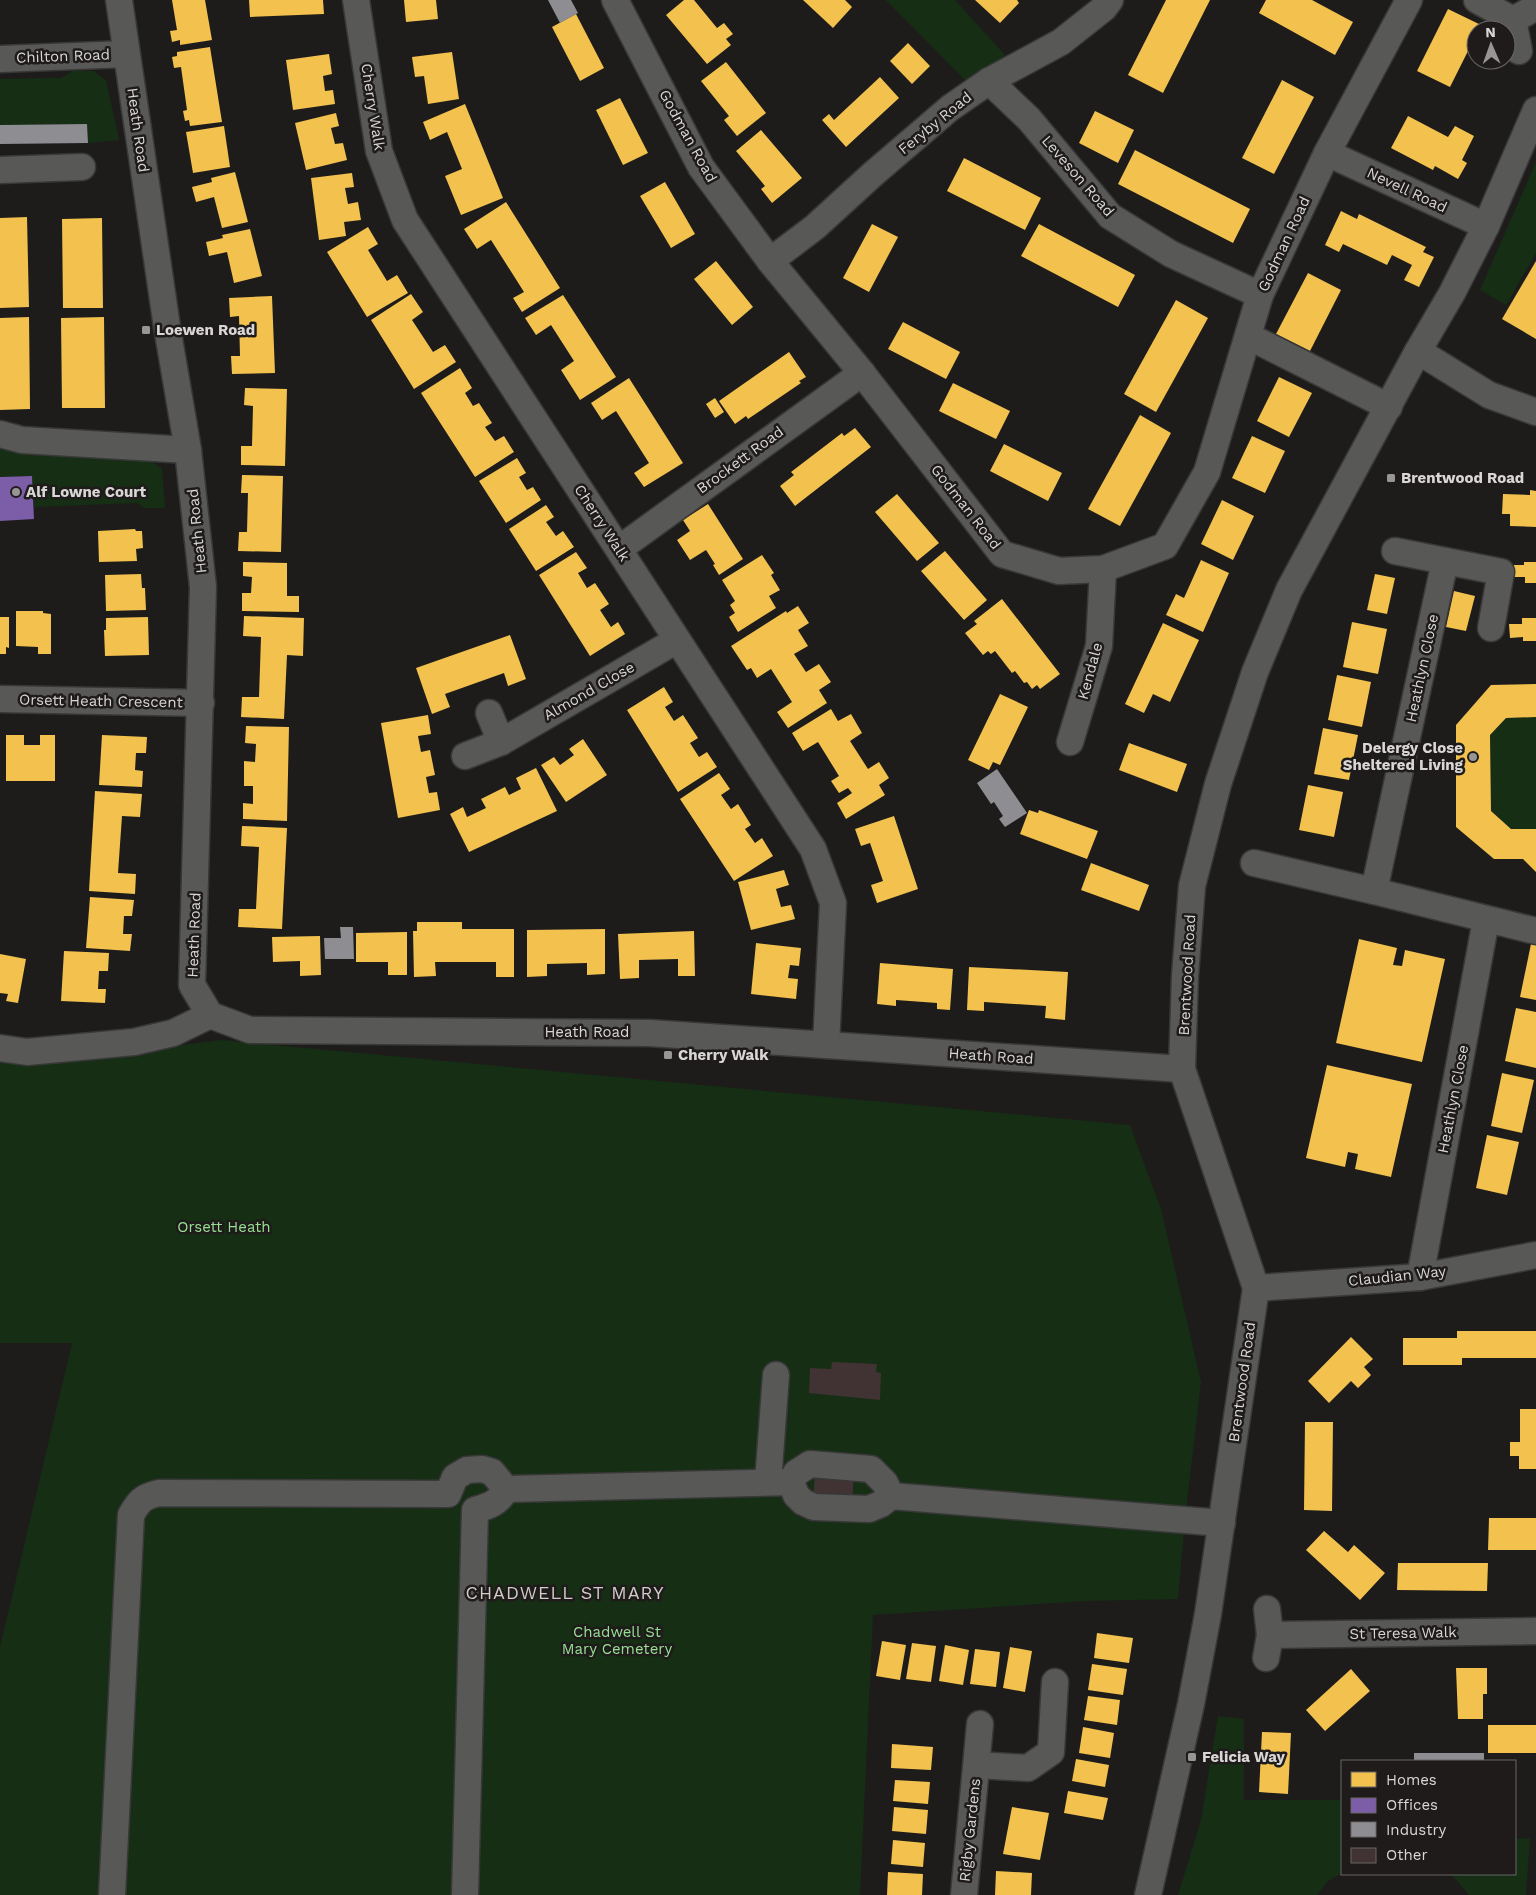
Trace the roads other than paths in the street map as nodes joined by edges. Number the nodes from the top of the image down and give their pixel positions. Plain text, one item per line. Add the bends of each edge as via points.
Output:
1 (119, 0) edge
2 (356, 0) edge
3 (615, 0) edge
4 (1110, 0) edge
5 (1408, 0) edge
6 (1477, 0) edge
7 (1536, 7) edge
8 (1513, 20) joint
9 (1516, 36) edge
10 (1519, 51) dead end
11 (126, 54) junction
12 (0, 59) edge
13 (989, 81) junction
14 (1536, 110) edge
15 (1327, 153) junction
16 (82, 167) dead end
17 (0, 170) edge
18 (1486, 226) junction
19 (770, 261) junction
20 (1260, 294) junction
21 (1248, 336) junction
22 (1418, 351) junction
23 (862, 373) junction
24 (1389, 407) junction
25 (1536, 412) edge
26 (0, 434) edge
27 (188, 450) junction
28 (619, 549) junction
29 (1395, 551) dead end
30 (1445, 561) junction
31 (1103, 569) junction
32 (1491, 628) dead end
33 (677, 640) junction
34 (0, 700) edge
35 (201, 702) junction
36 (489, 713) dead end
37 (501, 742) junction
38 (1070, 742) dead end
39 (465, 756) dead end
40 (1254, 863) dead end
41 (1374, 892) junction
42 (1486, 920) junction
43 (1536, 931) edge
44 (210, 1016) junction
45 (826, 1045) junction
46 (0, 1048) edge
47 (1182, 1069) junction
48 (1536, 1254) edge
49 (1420, 1277) junction
50 (1256, 1288) junction
51 (776, 1375) dead end
52 (779, 1482) junction
53 (506, 1489) junction
54 (448, 1494) junction
55 (891, 1496) junction
56 (475, 1510) junction
57 (1222, 1523) junction
58 (1536, 1632) edge
59 (1267, 1634) dead end
60 (1055, 1682) dead end
61 (980, 1724) dead end
62 (977, 1765) junction
63 (112, 1895) edge
64 (465, 1895) edge
65 (964, 1895) edge
66 (1148, 1895) edge

1 - 11 street, Heath Road
2 - 28 street, Cherry Walk via 378,151 405,220
3 - 19 street, Godman Road via 701,166
4 - 13 street, Feryby Road via 1061,42
5 - 15 street, Godman Road
6 - 8 street
7 - 8 street
9 - 10 street
11 - 12 street, Chilton Road
11 - 27 street, Heath Road
13 - 19 street, Feryby Road via 950,108 815,227
13 - 20 street, Leveson Road via 1030,120 1110,216 1171,254
14 - 18 street, Brentwood Road
15 - 18 street, Nevell Road
15 - 20 street, Godman Road
16 - 17 street
18 - 22 street, Brentwood Road
19 - 23 street, Godman Road
20 - 21 street, Godman Road
21 - 24 street
21 - 31 street, Godman Road via 1207,472 1165,546
22 - 24 street, Brentwood Road
22 - 25 street via 1489,396
23 - 28 street, Brockett Road
23 - 31 street, Godman Road via 1002,554 1059,571
24 - 47 street, Brentwood Road via 1289,590 1255,672 1218,784 1192,886 1184,976
26 - 27 street via 22,440
27 - 35 street, Heath Road via 203,587
28 - 33 street, Cherry Walk
29 - 30 street
30 - 32 street via 1501,572
30 - 41 street, Heathlyn Close
31 - 38 street, Kendale via 1099,646
33 - 37 street, Almond Close
33 - 45 street, Cherry Walk via 813,849 832,904
34 - 35 street, Orsett Heath Crescent
35 - 44 street, Heath Road via 192,985
36 - 37 street
37 - 39 street, Almond Close
40 - 41 street
41 - 42 street
42 - 43 street
42 - 49 street, Heathlyn Close
44 - 45 street, Heath Road via 250,1030 649,1033
44 - 46 street via 173,1033 134,1042 27,1052
45 - 47 street, Heath Road
47 - 50 street, Brentwood Road
48 - 49 street, Claudian Way
49 - 50 street, Claudian Way
50 - 57 street, Brentwood Road
51 - 52 street
52 - 53 street
52 - 55 street via 814,1507 869,1509
52 - 55 street via 810,1464 871,1469
53 - 54 street via 492,1472 467,1470 455,1477
53 - 56 street via 491,1506
54 - 56 street via 460,1505
54 - 63 street via 159,1493 146,1496 138,1503 131,1516
55 - 57 street
56 - 64 street
57 - 66 street, Brentwood Road via 1191,1704
58 - 59 street, St Teresa Walk
60 - 62 street, Rigby Gardens via 1051,1752 1028,1768
61 - 62 street, Rigby Gardens
62 - 65 street, Rigby Gardens

